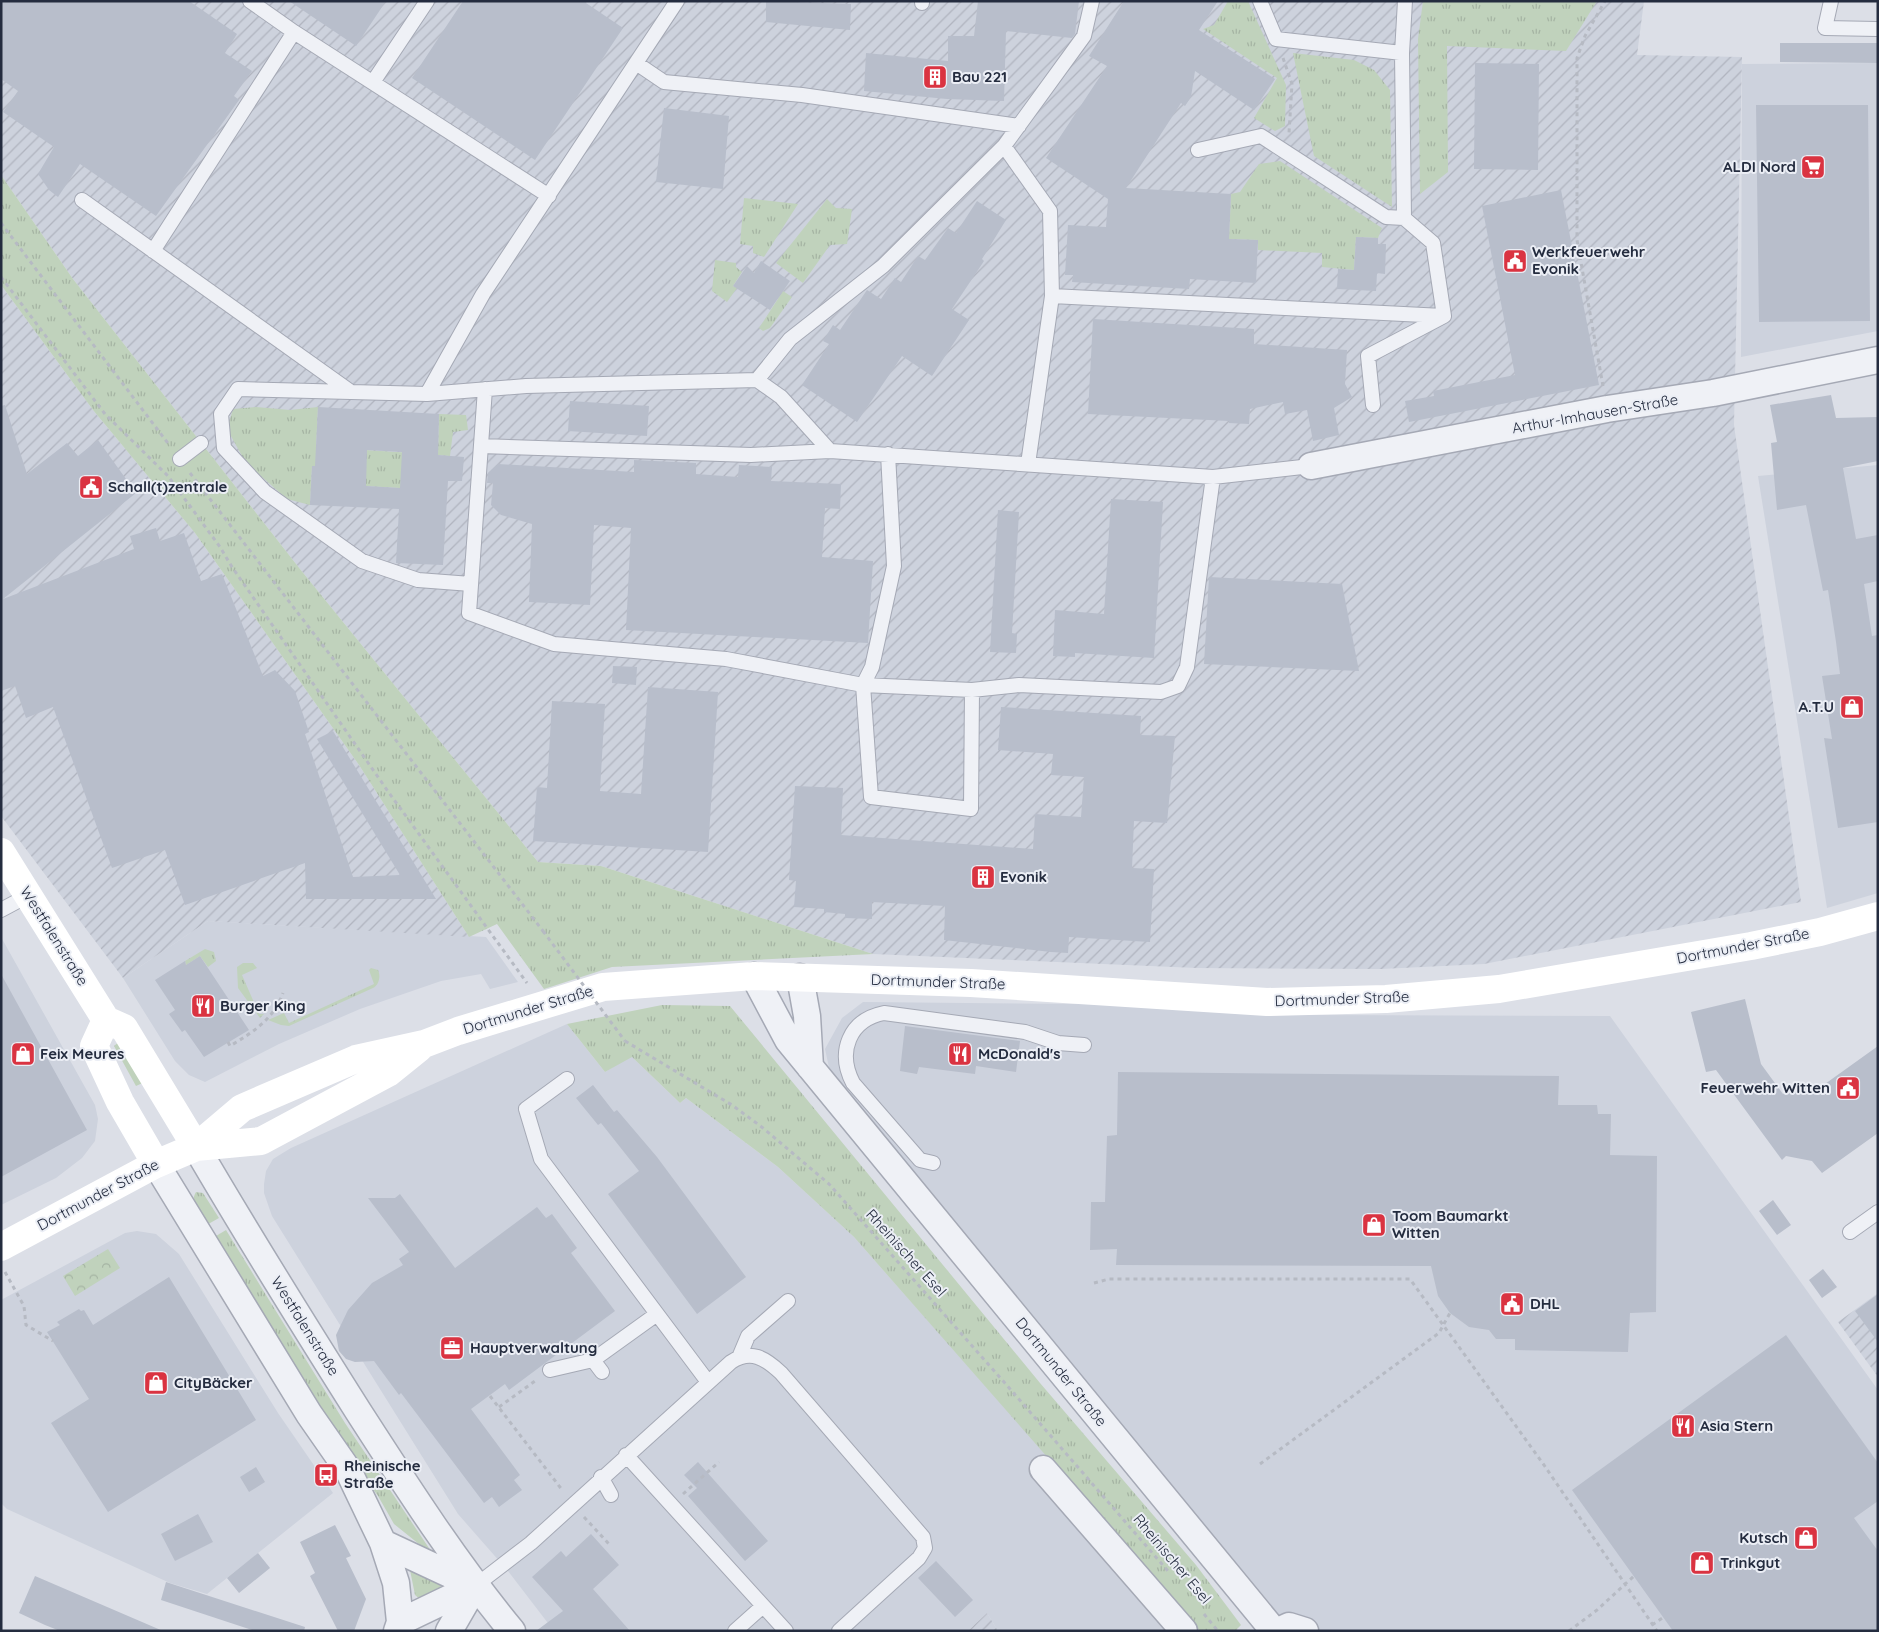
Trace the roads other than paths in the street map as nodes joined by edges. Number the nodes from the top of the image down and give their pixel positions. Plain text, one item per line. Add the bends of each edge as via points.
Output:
1 (250, 1) edge
2 (427, 1) edge
3 (677, 1) edge
4 (1092, 1) edge
5 (1260, 1) edge
6 (1405, 1) edge
7 (1831, 1) edge
8 (1878, 28) edge
9 (294, 32) junction
10 (1402, 53) junction
11 (636, 63) junction
12 (373, 82) junction
13 (1018, 126) junction
14 (1004, 146) junction
15 (1198, 150) dead end
16 (549, 196) junction
17 (82, 200) dead end
18 (1404, 218) junction
19 (154, 251) junction
20 (1052, 296) junction
21 (1444, 316) junction
22 (1878, 360) edge
23 (757, 380) junction
24 (485, 389) junction
25 (351, 392) junction
26 (427, 394) junction
27 (1373, 405) dead end
28 (201, 443) dead end
29 (481, 446) junction
30 (830, 451) junction
31 (888, 454) junction
32 (180, 459) road end
33 (1028, 464) junction
34 (1311, 466) joint
35 (1213, 477) junction
36 (471, 584) junction
37 (863, 684) junction
38 (972, 690) junction
39 (1, 852) edge
40 (29, 895) junction
41 (1, 910) edge
42 (1878, 916) edge
43 (754, 976) junction
44 (800, 977) junction
45 (106, 1020) junction
46 (424, 1044) junction
47 (1084, 1045) dead end
48 (810, 1067) junction
49 (567, 1079) dead end
50 (196, 1147) junction
51 (933, 1163) dead end
52 (156, 1164) junction
53 (1878, 1212) edge
54 (1850, 1232) dead end
55 (1, 1247) edge
56 (788, 1301) dead end
57 (657, 1314) junction
58 (740, 1355) junction
59 (593, 1360) junction
60 (550, 1370) road end
61 (602, 1372) dead end
62 (708, 1382) junction
63 (626, 1455) junction
64 (1043, 1469) dead end
65 (601, 1477) junction
66 (611, 1495) dead end
67 (383, 1543) junction
68 (475, 1586) junction
69 (763, 1606) junction
70 (399, 1627) edge
71 (449, 1631) edge
72 (512, 1631) edge
73 (735, 1631) edge
74 (786, 1631) edge
75 (839, 1631) edge
76 (1184, 1631) edge
77 (1274, 1631) edge
78 (1278, 1631) edge
79 (1305, 1631) edge

1 - 9 lane
2 - 12 lane
3 - 11 lane
4 - 13 lane via 1084,36
5 - 10 lane via 1276,39
6 - 10 lane
7 - 8 lane via 1825,28
9 - 12 lane
9 - 19 lane
10 - 18 lane
11 - 13 lane via 664,82 802,95
11 - 16 lane
12 - 16 lane
13 - 14 lane
14 - 20 lane via 1050,211
14 - 23 lane via 883,266 790,339
15 - 18 lane via 1261,136 1386,217
16 - 26 lane via 483,294
17 - 19 lane
18 - 21 lane via 1433,243
19 - 25 lane
20 - 21 lane
20 - 33 lane
21 - 27 lane via 1368,356
22 - 34 street, Arthur-Imhausen-Straße
23 - 24 lane
23 - 30 lane via 781,397
24 - 26 lane
24 - 29 lane
25 - 26 lane
25 - 36 lane via 238,389 220,414 224,448 265,492 362,561 418,580
28 - 32 lane
29 - 30 lane via 750,455
29 - 36 lane
30 - 31 lane
31 - 33 lane
31 - 37 lane via 894,566 872,667
33 - 35 lane
34 - 35 lane
35 - 38 lane via 1187,667 1178,686 1161,692 1019,685
36 - 37 lane via 469,613 554,644 726,659
37 - 38 lane
37 - 38 lane via 872,797 971,809
39 - 40 main road, Westfalenstraße
40 - 41 lane
40 - 45 main road, Westfalenstraße
42 - 44 main road, Dortmunder Straße via 1751,946 1537,983 1386,999 1267,1002 988,984
43 - 44 main road, Dortmunder Straße
43 - 46 main road, Dortmunder Straße via 603,987 458,1030
43 - 48 street, Dortmunder Straße via 788,1040
44 - 48 street via 807,1016
45 - 50 main road, Westfalenstraße via 124,1028
45 - 52 main road via 94,1046 120,1102
46 - 50 main road, Dortmunder Straße via 356,1058 242,1108
46 - 50 main road, Dortmunder Straße via 388,1073 261,1141
47 - 51 lane via 1058,1043 1025,1032 884,1013 864,1020 847,1046 845,1065 849,1075 920,1160
48 - 77 street, Dortmunder Straße
49 - 57 lane via 526,1109 541,1160
50 - 52 main road, Dortmunder Straße
50 - 68 street, Westfalenstraße via 311,1337
52 - 55 main road, Dortmunder Straße
52 - 67 street via 309,1414 348,1470
53 - 54 lane
56 - 58 lane via 748,1336
57 - 59 lane
57 - 62 lane
58 - 62 lane
58 - 75 lane via 764,1359 781,1373 923,1537 925,1548 919,1558
59 - 60 lane
59 - 61 lane
62 - 63 lane
63 - 65 lane
63 - 69 lane
64 - 76 street
65 - 66 lane
65 - 68 lane via 531,1543
67 - 68 street
67 - 70 street via 396,1583
68 - 70 street
68 - 71 street
68 - 72 street, Westfalenstraße
69 - 73 lane
69 - 74 lane
78 - 79 street via 1290,1626

